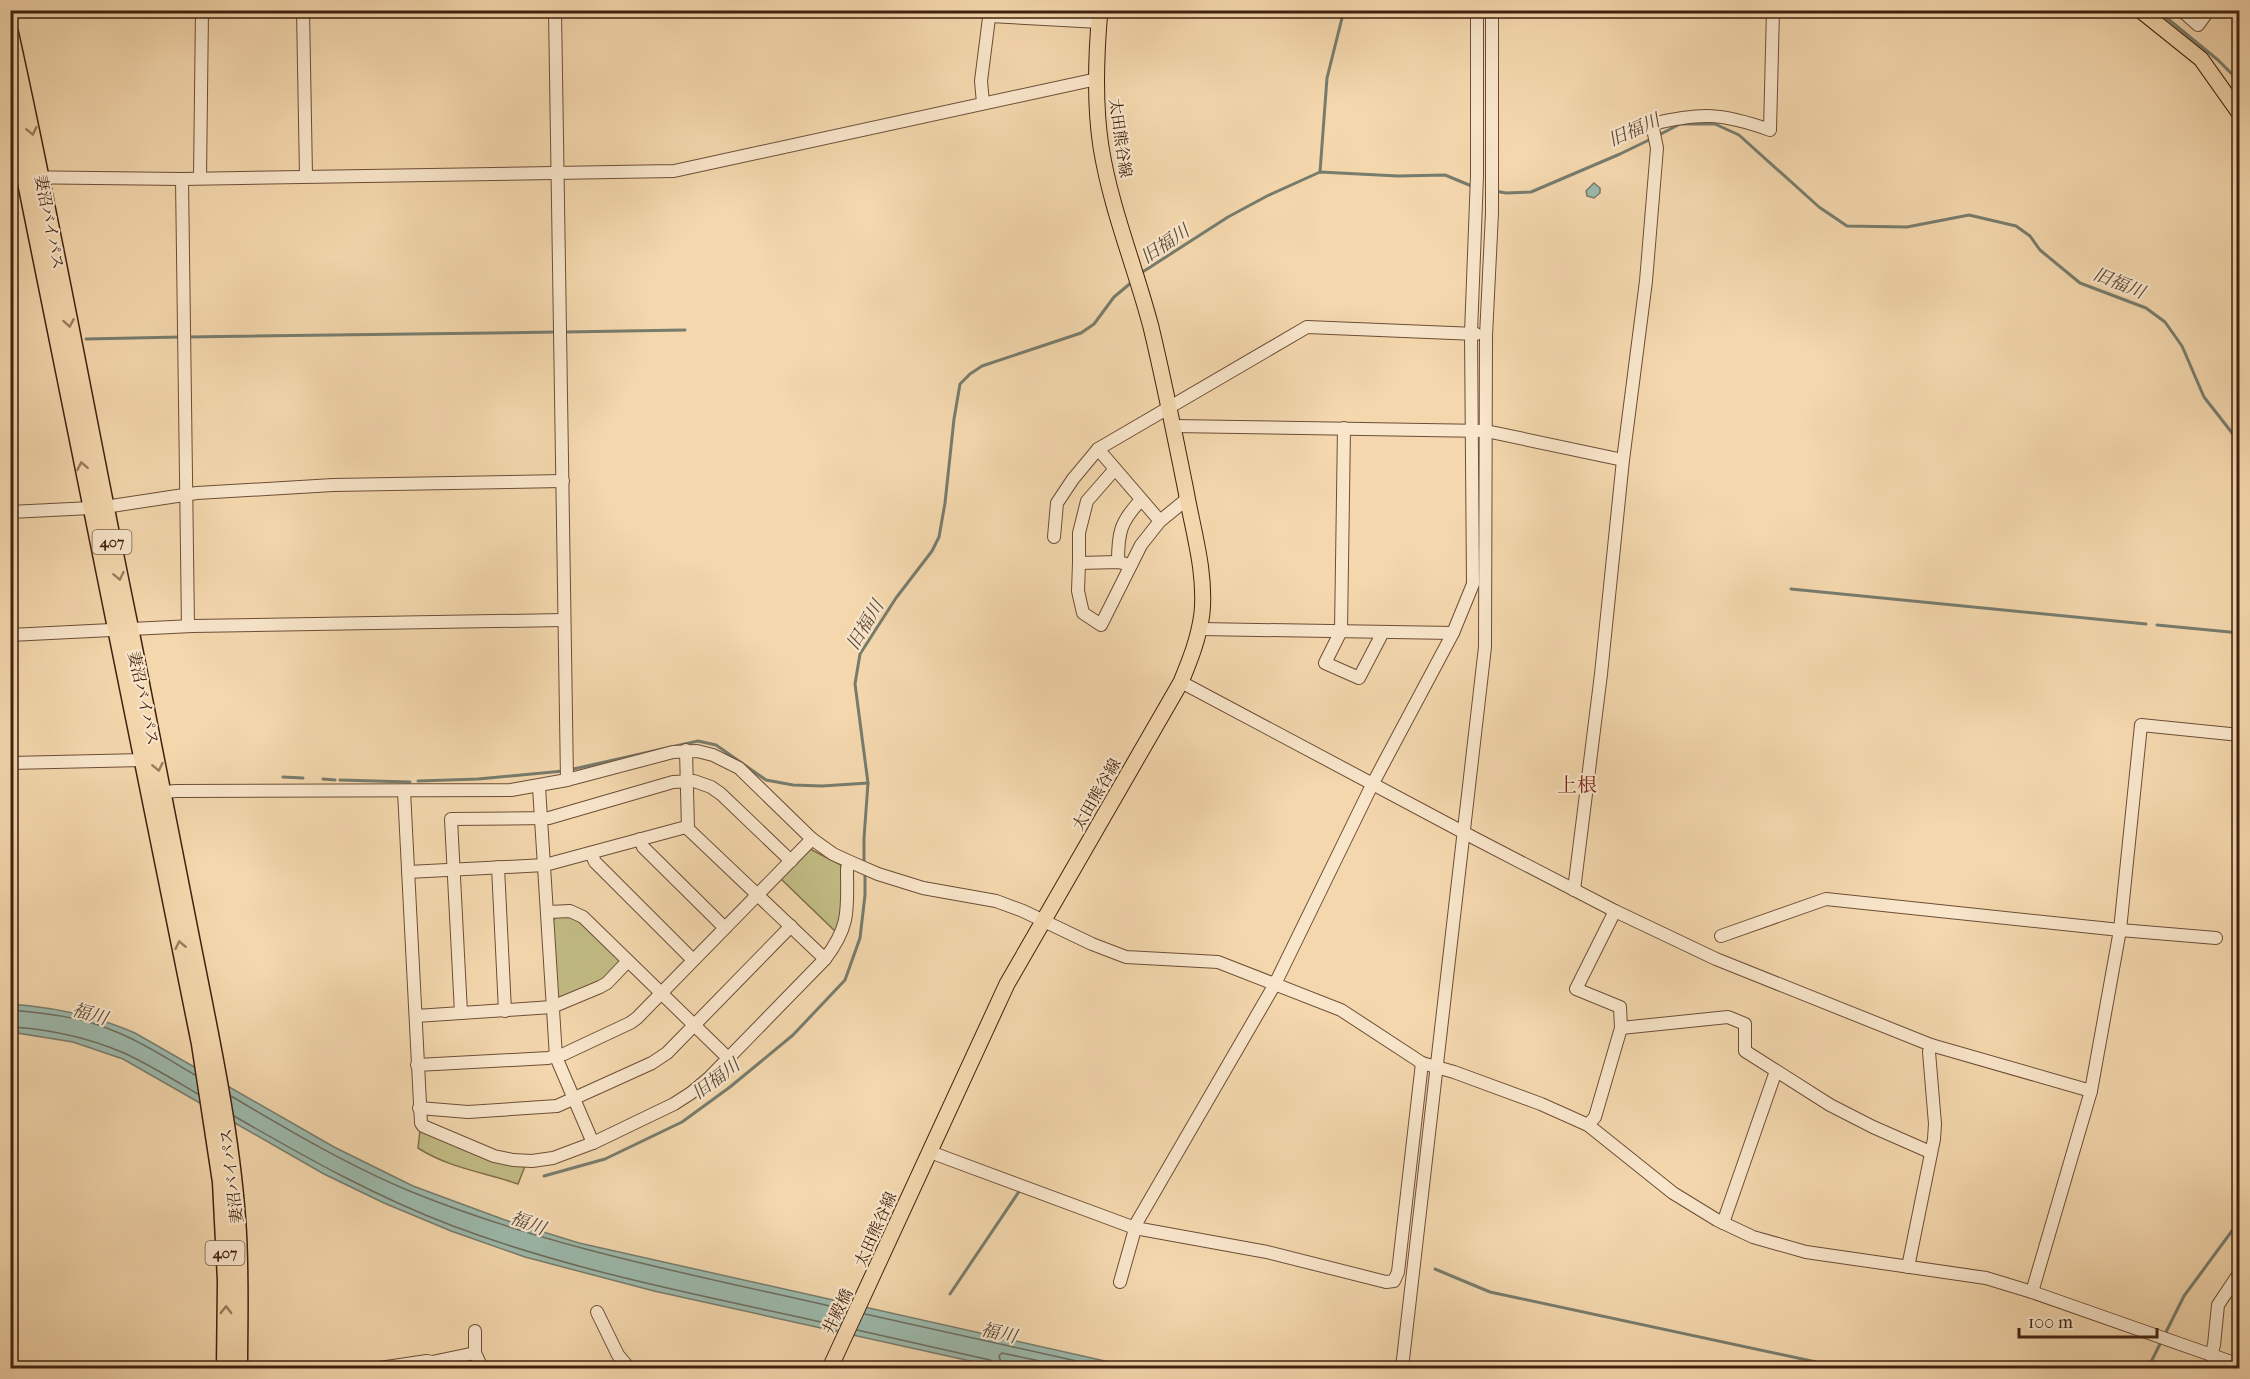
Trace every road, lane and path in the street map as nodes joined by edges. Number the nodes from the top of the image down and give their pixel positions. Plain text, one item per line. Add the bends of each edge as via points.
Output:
1 (201, 10) edge
2 (303, 10) edge
3 (555, 10) edge
4 (1477, 10) edge
5 (1492, 10) edge
6 (1773, 10) edge
7 (2140, 10) edge
8 (2181, 10) edge
9 (2209, 10) edge
10 (990, 13) edge
11 (1100, 16) edge
12 (10, 33) edge
13 (1097, 79) junction
14 (10, 103) edge
15 (983, 103) junction
16 (2239, 111) edge
17 (557, 174) junction
18 (306, 176) junction
19 (26, 177) edge
20 (200, 178) junction
21 (182, 179) junction
22 (1471, 333) junction
23 (1486, 336) junction
24 (1169, 407) junction
25 (1173, 426) junction
26 (1344, 428) junction
27 (1471, 431) junction
28 (1486, 431) junction
29 (1098, 449) junction
30 (1623, 460) junction
31 (1115, 469) junction
32 (563, 481) junction
33 (185, 495) junction
34 (1187, 499) junction
35 (1141, 500) junction
36 (98, 507) junction
37 (10, 512) edge
38 (1160, 522) junction
39 (1054, 537) dead end
40 (1118, 562) junction
41 (1079, 563) junction
42 (1131, 565) junction
43 (564, 620) junction
44 (188, 626) junction
45 (123, 629) junction
46 (1200, 629) junction
47 (1341, 631) junction
48 (1383, 632) junction
49 (1453, 633) junction
50 (10, 635) edge
51 (1180, 682) junction
52 (2240, 735) edge
53 (686, 750) junction
54 (142, 760) junction
55 (10, 763) edge
56 (567, 780) junction
57 (687, 781) junction
58 (1372, 785) junction
59 (539, 787) junction
60 (404, 791) junction
61 (157, 793) junction
62 (541, 819) junction
63 (688, 828) junction
64 (1464, 833) junction
65 (640, 839) junction
66 (812, 839) junction
67 (591, 853) junction
68 (791, 861) junction
69 (852, 863) junction
70 (544, 865) junction
71 (498, 867) junction
72 (452, 870) junction
73 (408, 873) junction
74 (1574, 890) junction
75 (758, 894) junction
76 (1615, 911) junction
77 (548, 912) junction
78 (1044, 921) junction
79 (791, 926) junction
80 (724, 928) junction
81 (2120, 930) junction
82 (1721, 936) dead end
83 (2216, 938) dead end
84 (825, 959) junction
85 (693, 960) junction
86 (627, 962) junction
87 (1275, 984) junction
88 (660, 994) junction
89 (552, 1007) junction
90 (505, 1011) junction
91 (461, 1013) junction
92 (416, 1016) junction
93 (694, 1026) junction
94 (1621, 1028) junction
95 (1931, 1045) junction
96 (556, 1057) junction
97 (728, 1058) junction
98 (1422, 1063) junction
99 (417, 1065) junction
100 (1436, 1066) junction
101 (1776, 1071) junction
102 (2091, 1091) junction
103 (573, 1100) junction
104 (419, 1108) junction
105 (1588, 1125) junction
106 (221, 1140) junction
107 (593, 1143) junction
108 (930, 1152) junction
109 (1930, 1152) junction
110 (1723, 1223) junction
111 (1135, 1228) junction
112 (1908, 1267) junction
113 (2240, 1272) edge
114 (1120, 1282) dead end
115 (869, 1285) joint
116 (2032, 1292) junction
117 (597, 1312) dead end
118 (475, 1332) dead end
119 (475, 1353) junction
120 (2211, 1355) junction
121 (433, 1365) edge
122 (2240, 1365) edge
123 (225, 1368) edge
124 (238, 1368) edge
125 (383, 1368) edge
126 (482, 1368) edge
127 (629, 1368) edge
128 (830, 1368) edge
129 (1402, 1368) edge

1 - 20 street
2 - 18 street
3 - 17 street
4 - 22 street via 1477,176
5 - 23 street via 1492,213
6 - 30 street via 1770,130 1738,118 1706,114 1652,124 1657,148 1646,281
7 - 16 main road via 2201,59
8 - 9 street via 2199,25
10 - 11 street
10 - 15 street via 981,81
11 - 13 main road, 太田熊谷線
12 -> 19 highway, 妻沼バイパス / 407
13 - 15 street
13 - 24 main road, 太田熊谷線 via 1101,146
14 - 19 highway, 妻沼バイパス / 407
15 - 17 street via 674,171
17 - 18 street
17 - 32 street
18 - 20 street
19 - 21 street
19 - 36 highway, 妻沼バイパス / 407
20 - 21 street
21 - 33 street
22 - 23 street
22 - 24 street via 1307,327
22 - 27 street
23 - 28 street
24 - 25 main road, 太田熊谷線
24 - 29 street
25 - 26 street
25 - 34 main road, 太田熊谷線
26 - 27 street
26 - 47 street
27 - 28 street
27 - 49 street via 1473,584
28 - 30 street
28 - 64 street via 1485,647
29 - 31 street
29 - 39 street via 1057,503
30 - 74 street
31 - 35 street
31 - 41 street via 1088,501 1079,533
32 - 33 street via 333,485
32 - 43 street
33 - 36 street
33 - 44 street
34 - 38 street
34 - 46 main road, 太田熊谷線 via 1203,590
35 - 38 street
35 - 40 street via 1129,512 1118,535
36 - 37 street
36 - 45 highway, 妻沼バイパス / 407
38 - 42 street
40 - 41 street
40 - 42 street
41 - 42 street via 1078,591 1083,614 1101,625
43 - 44 street
43 - 56 street
44 - 45 street
45 - 50 street
45 - 54 highway, 妻沼バイパス / 407
45 -> 61 highway, 妻沼バイパス / 407
46 - 47 street
46 - 51 main road, 太田熊谷線
47 - 48 street
47 - 48 street via 1325,663 1359,678
48 - 49 street
49 - 58 street
51 - 58 street
51 - 78 main road, 太田熊谷線
52 - 81 street via 2141,725
53 - 56 street
53 - 57 street
53 - 66 street via 713,755 738,768
54 - 55 street
54 - 61 highway, 妻沼バイパス / 407
56 - 59 street
57 - 62 street
57 - 63 street
57 - 68 street via 704,783 721,794
58 - 64 street
58 - 87 street
59 - 60 street
59 - 62 street
60 - 61 street
60 - 73 street
61 - 106 highway, 妻沼バイパス / 407 via 207,1047
62 - 70 street
62 - 72 street via 451,819
63 - 65 street
63 - 75 street
64 - 74 street
64 - 100 street
65 - 67 street
65 - 80 street via 643,848
66 - 68 street
66 - 69 street
67 - 70 street
67 - 85 street via 595,862
68 - 75 street
69 - 78 street via 922,888 996,901
69 - 84 street via 847,869 845,927
70 - 71 street
70 - 77 street
71 - 72 street
71 - 90 street
72 - 73 street
72 - 91 street
73 - 92 street
74 - 76 street
75 - 79 street
75 - 80 street
76 - 94 street via 1575,989 1620,1007
76 - 95 street via 1716,959
77 - 86 street via 576,912
77 - 89 street
78 - 87 street via 1126,957 1218,962
78 - 108 main road, 太田熊谷線 via 1007,984
79 - 84 street
79 - 93 street
80 - 85 street
81 - 82 street via 1826,899
81 - 83 street
81 - 102 street
84 - 97 street
85 - 88 street
86 - 88 street
86 - 89 street via 607,983
87 - 98 street via 1341,1010
87 - 111 street
88 - 93 street
88 - 96 street via 630,1023
89 - 90 street
89 - 96 street
90 - 91 street
91 - 92 street
92 - 99 street
93 - 97 street
93 - 103 street via 652,1063
94 - 101 street via 1728,1017 1745,1024 1745,1051
94 - 105 street via 1595,1117
95 - 102 street
95 - 109 street via 1935,1124
96 - 99 street
96 - 103 street
97 - 107 street via 674,1104
98 - 100 street
98 - 111 street via 1394,1281
99 - 104 street
100 - 105 street
100 - 129 street
101 - 109 street via 1853,1117
101 - 110 street
102 - 116 street
103 - 104 street via 548,1108 468,1112
103 - 107 street
104 - 107 street via 423,1126 505,1159 542,1161
105 - 110 street via 1673,1193
123 -> 106 highway, 妻沼バイパス / 407
106 - 124 highway, 妻沼バイパス / 407 via 238,1231
108 - 111 street
108 - 115 main road, 太田熊谷線
109 - 112 street
110 - 112 street via 1753,1237 1806,1252
111 - 114 street
112 - 116 street via 1986,1278
113 - 120 street via 2218,1305
115 - 128 main road, 井殿橋
116 - 120 street
117 - 127 street
118 - 119 street
119 - 121 street
119 - 126 street
120 - 122 street
121 - 125 street via 427,1361

